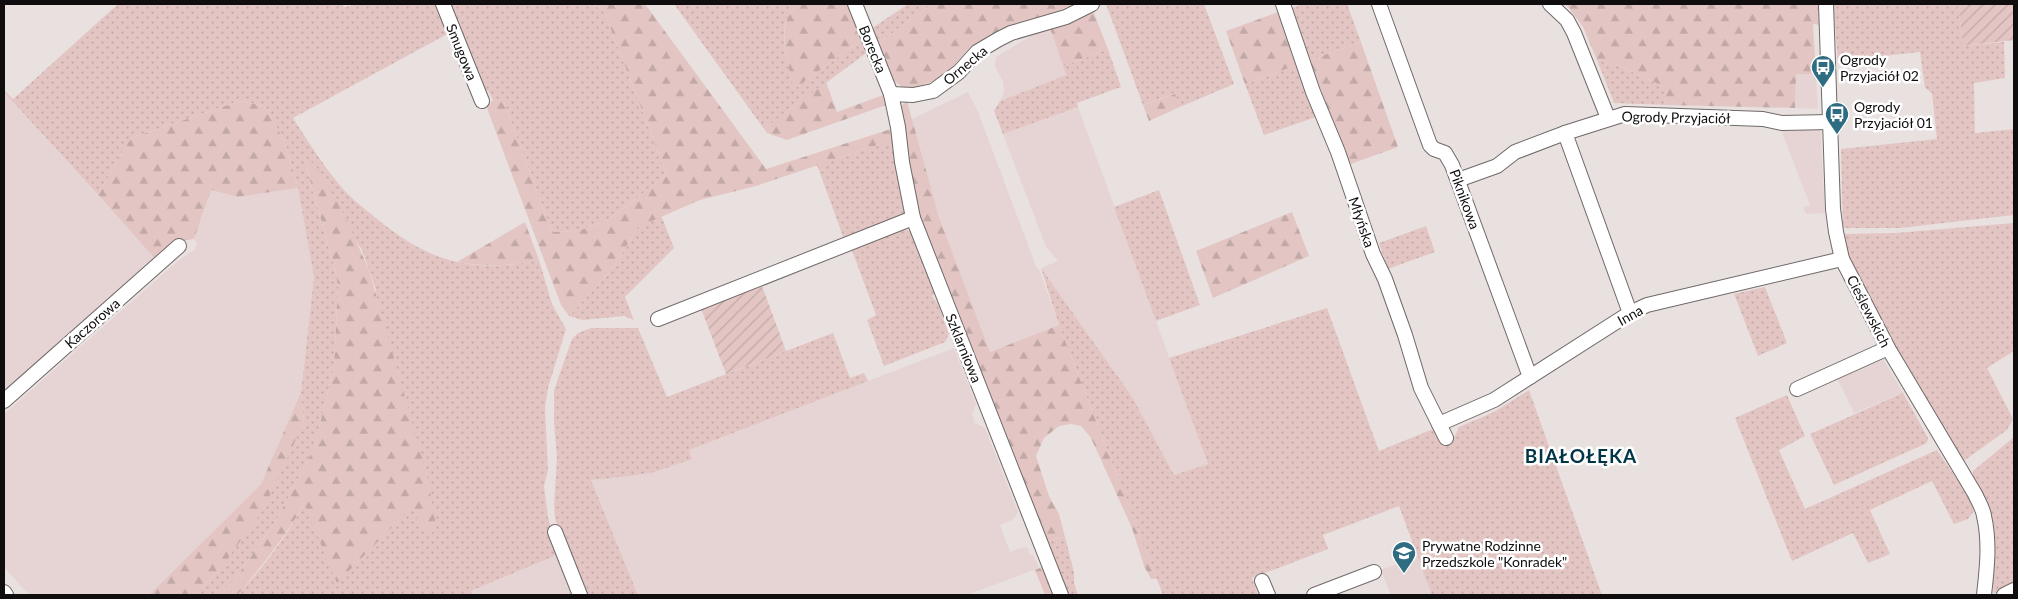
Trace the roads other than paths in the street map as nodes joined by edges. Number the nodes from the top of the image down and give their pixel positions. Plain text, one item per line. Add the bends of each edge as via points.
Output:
1 (443, 4) edge
2 (855, 4) edge
3 (1092, 4) edge
4 (1283, 4) edge
5 (1379, 4) edge
6 (1550, 4) edge
7 (1826, 4) edge
8 (891, 94) junction
9 (482, 101) dead end
10 (1608, 118) junction
11 (1830, 122) junction
12 (1565, 134) junction
13 (1458, 180) junction
14 (913, 218) junction
15 (180, 246) dead end
16 (1842, 259) junction
17 (1630, 313) junction
18 (658, 319) dead end
19 (1888, 348) junction
20 (1530, 377) junction
21 (1797, 389) dead end
22 (4, 401) edge
23 (1439, 424) junction
24 (1446, 438) dead end
25 (555, 532) dead end
26 (1374, 572) dead end
27 (1262, 581) dead end
28 (4, 592) edge
29 (6, 595) edge
30 (580, 595) edge
31 (1061, 595) edge
32 (1268, 595) edge
33 (1314, 595) edge
34 (1984, 595) edge

1 - 9 street, Smugowa
2 - 8 street, Borecka
3 - 8 street, Ornecka via 1066,17 999,39 978,52 933,91 913,95
4 - 23 street, Młyńska via 1373,254 1385,279 1421,388
5 - 13 street, Piknikowa via 1430,145 1449,156
6 - 10 street via 1567,20 1574,33
7 - 11 street, Cieślewskich
8 - 14 street, Szklarniowa
10 - 11 street, Ogrody Przyjaciół via 1625,114 1763,119 1782,123
10 - 12 street, Ogrody Przyjaciół
11 - 16 street, Cieślewskich via 1834,218
12 - 13 street, Ogrody Przyjaciół via 1515,152 1497,166
12 - 17 street
13 - 20 street, Piknikowa
14 - 18 street
14 - 31 street, Szklarniowa
15 - 22 street, Kaczorowa
16 - 17 street, Inna via 1658,301
16 - 19 street, Cieślewskich
17 - 20 street, Inna
19 - 21 street
19 - 34 street, Cieślewskich via 1984,514 1987,535
20 - 23 street, Inna via 1494,400
23 - 24 street, Młyńska
25 - 30 street
26 - 33 street
27 - 32 street
28 - 29 street

